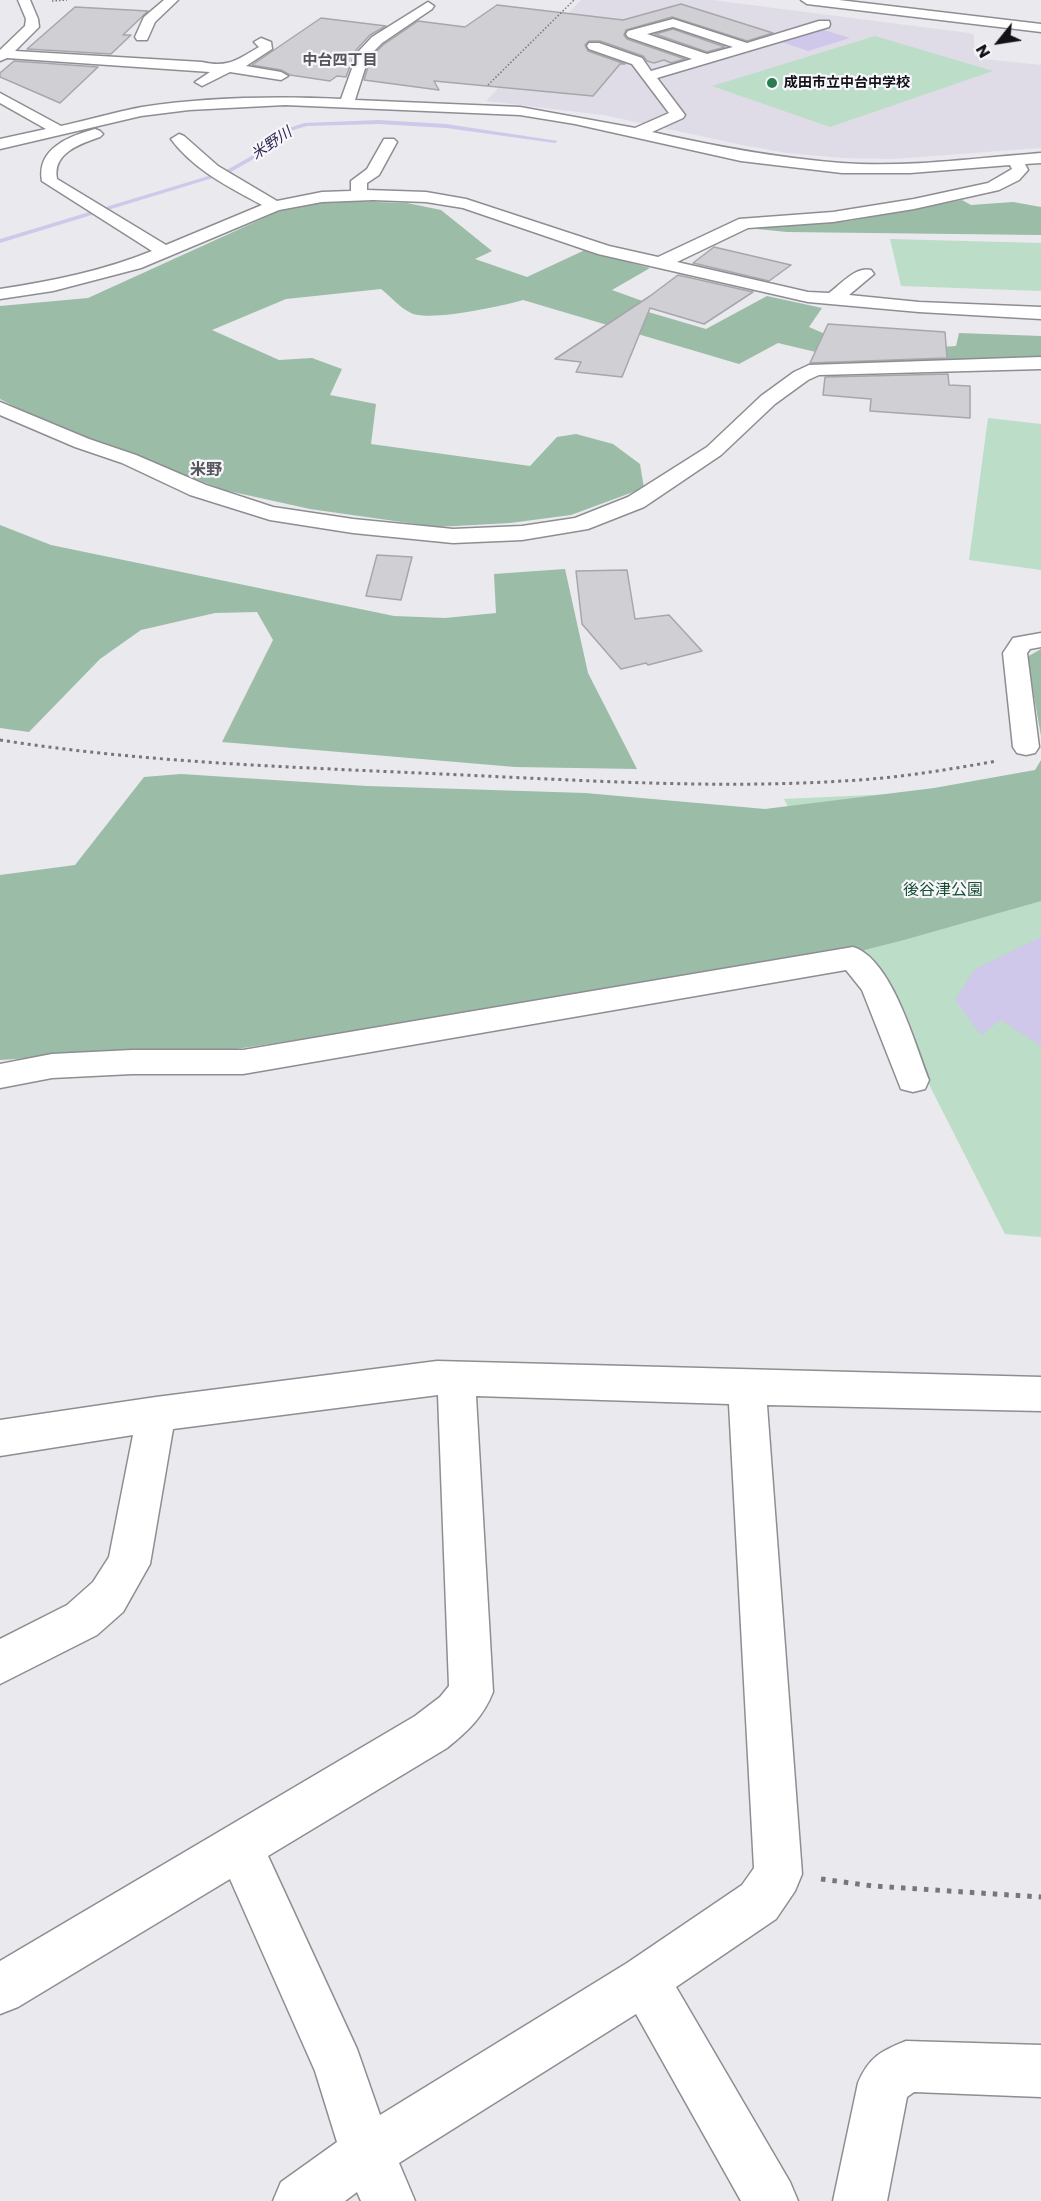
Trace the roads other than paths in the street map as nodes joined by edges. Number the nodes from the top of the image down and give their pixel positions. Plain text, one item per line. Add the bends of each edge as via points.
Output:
1 (24, 0) edge
2 (34, 0) edge
3 (172, 0) edge
4 (807, 0) edge
5 (8, 2) dead end
6 (428, 6) dead end
7 (824, 24) dead end
8 (1041, 28) edge
9 (142, 37) dead end
10 (261, 42) dead end
11 (594, 46) dead end
12 (747, 47) junction
13 (130, 49) dead end
14 (2, 55) edge
15 (707, 59) junction
16 (117, 62) junction
17 (224, 69) junction
18 (281, 76) dead end
19 (202, 82) dead end
20 (652, 82) junction
21 (638, 89) dead end
22 (168, 93) dead end
23 (0, 97) edge
24 (125, 100) dead end
25 (347, 102) junction
26 (23, 110) junction
27 (141, 112) junction
28 (0, 114) edge
29 (58, 130) junction
30 (637, 133) junction
31 (179, 139) dead end
32 (388, 142) dead end
33 (0, 144) edge
34 (1041, 158) edge
35 (1016, 160) junction
36 (359, 195) junction
37 (275, 206) junction
38 (166, 252) junction
39 (658, 264) junction
40 (865, 274) dead end
41 (0, 294) edge
42 (832, 300) junction
43 (1041, 313) edge
44 (1041, 363) edge
45 (0, 408) edge
46 (1041, 640) edge
47 (1026, 747) road end
48 (0, 1076) edge
49 (913, 1080) dead end
50 (456, 1379) junction
51 (747, 1388) junction
52 (1041, 1394) edge
53 (156, 1414) junction
54 (0, 1438) edge
55 (0, 1662) edge
56 (239, 1846) junction
57 (644, 1980) junction
58 (0, 1989) edge
59 (1041, 2071) edge
60 (367, 2153) junction
61 (300, 2201) edge
62 (388, 2201) edge
63 (771, 2201) edge
64 (860, 2201) edge

1 - 2 street
1 - 5 street
1 - 14 street via 32,27
3 - 9 street via 149,20
4 - 8 street
6 - 25 street via 377,40 363,55
7 - 12 street
10 - 17 street via 265,49
11 - 20 street via 637,61
12 - 15 street
12 - 15 street via 673,23 633,34
13 - 16 street
14 - 16 street
15 - 20 street
16 - 17 street
17 - 18 street
17 - 19 street
20 - 21 street
20 - 30 street via 678,115
22 - 24 street
23 - 26 street
25 - 27 street via 256,101
25 - 30 street via 543,114
26 - 28 street
26 - 29 street
27 - 29 street
27 - 38 street via 145,117 62,148 48,163 47,171 56,186
29 - 33 street
30 - 35 street via 741,156 842,168 910,168
31 - 37 street via 212,172
32 - 36 street via 374,172 359,181
34 - 35 street
35 - 39 street via 1020,170 993,187 833,218 746,223
36 - 37 street
36 - 39 street via 426,197 466,204 553,235
37 - 38 street
38 - 41 street via 78,280
39 - 42 street
40 - 42 street
42 - 43 street
44 - 45 street via 816,369 768,400 714,451 636,502 580,524 522,533 453,536 270,513 198,490
46 - 47 street via 1022,643 1015,653
48 - 49 street via 52,1066 243,1062 853,958 876,986
50 - 51 street
50 - 53 street via 437,1378
50 - 56 street via 471,1692 456,1713 431,1731
51 - 52 street
51 - 57 street via 778,1874 759,1902
53 - 54 street
53 - 55 street via 129,1564 108,1597 82,1620
56 - 58 street
56 - 60 street via 339,2067
57 - 60 street
57 - 63 street
59 - 64 street via 906,2066 884,2083
60 - 61 street
60 - 62 street

